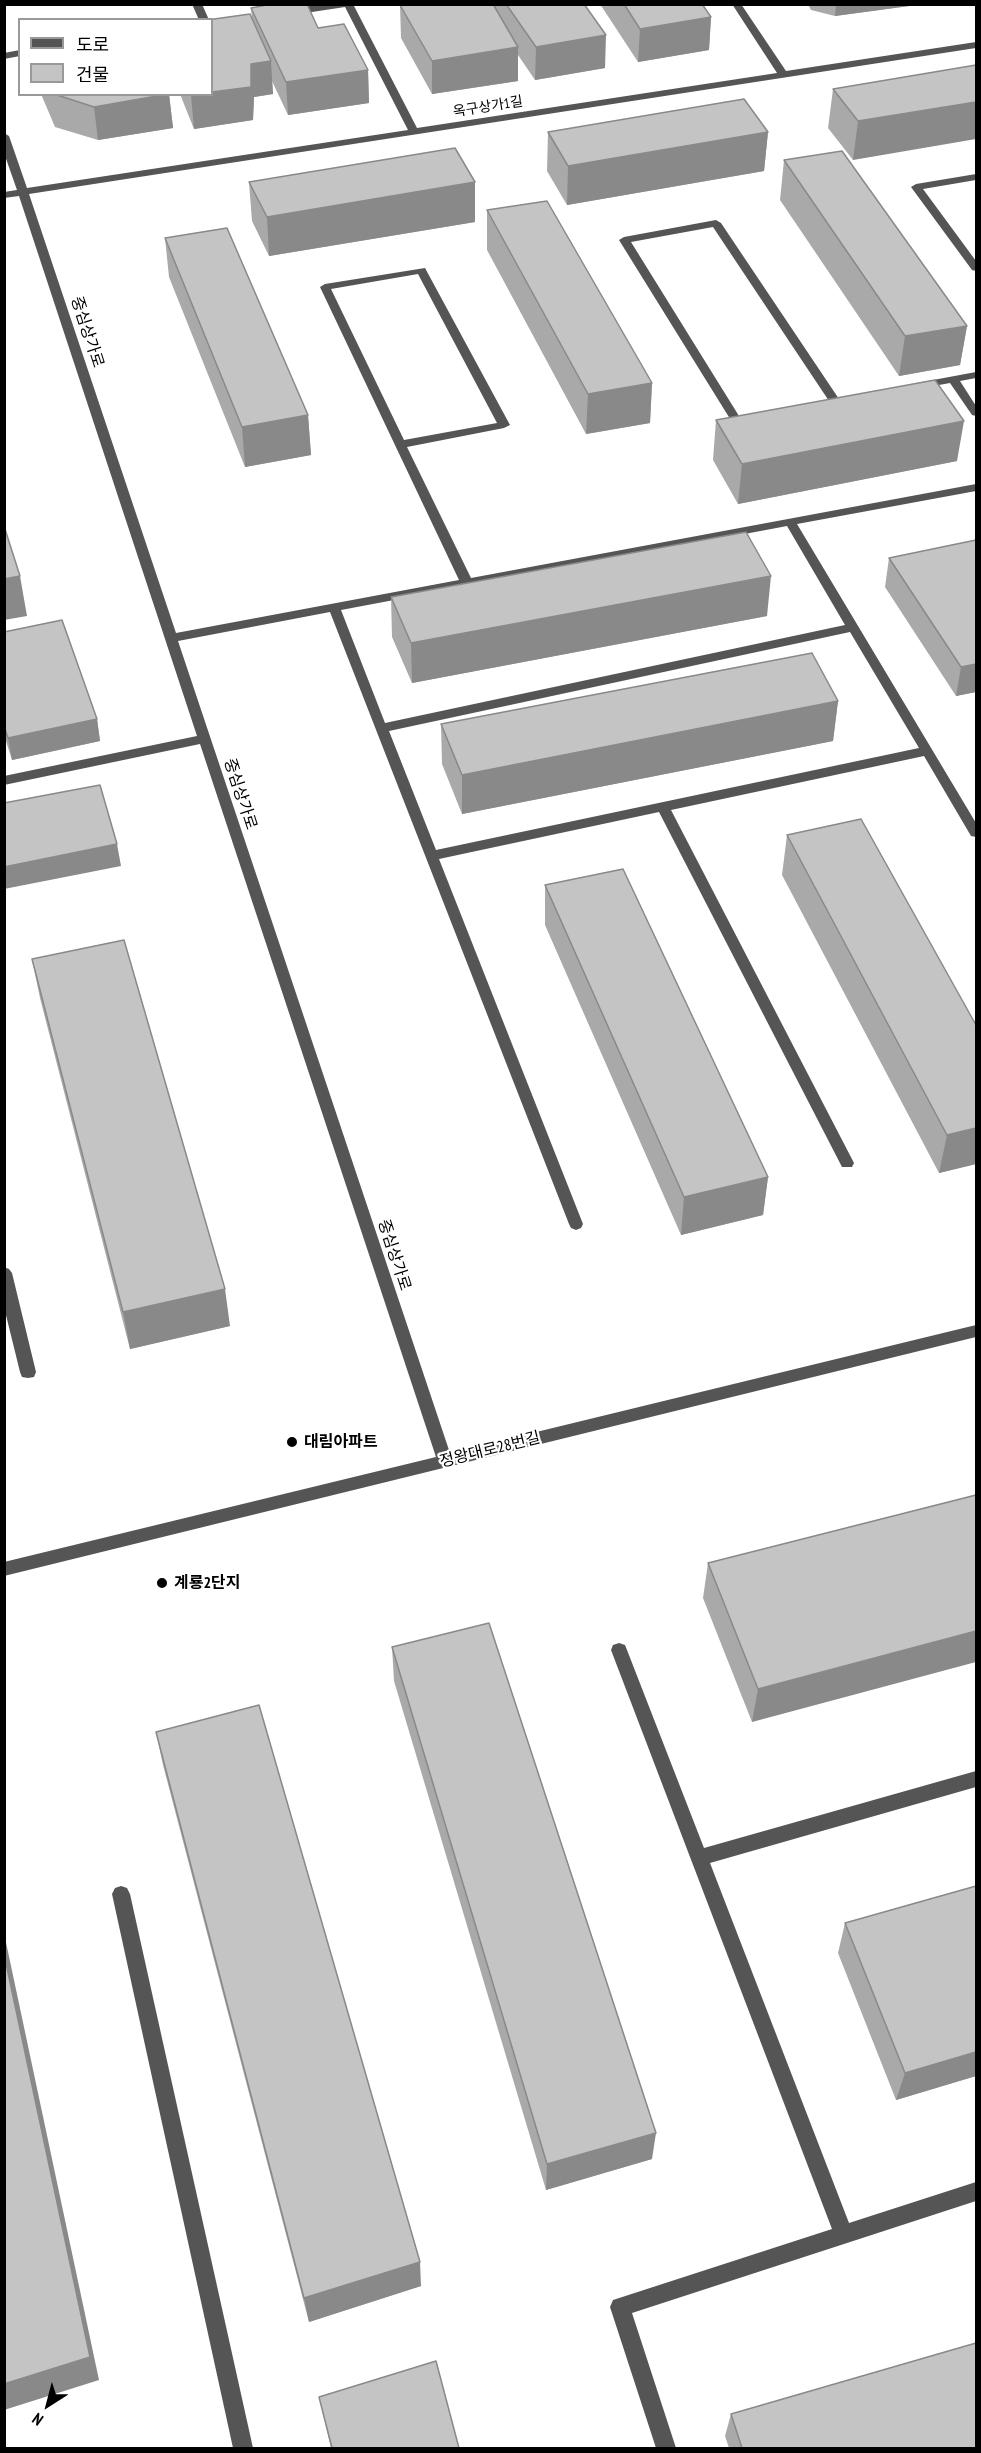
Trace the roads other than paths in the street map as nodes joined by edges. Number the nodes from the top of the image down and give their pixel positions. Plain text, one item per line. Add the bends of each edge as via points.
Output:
1 (197, 4) edge
2 (346, 4) edge
3 (736, 4) edge
4 (278, 15) edge
5 (203, 18) edge
6 (976, 45) edge
7 (784, 75) junction
8 (414, 132) junction
9 (4, 136) edge
10 (976, 177) edge
11 (23, 192) junction
12 (4, 195) edge
13 (976, 268) edge
14 (976, 375) edge
15 (953, 380) junction
16 (910, 388) edge
17 (835, 402) edge
18 (976, 413) edge
19 (769, 414) edge
20 (402, 444) junction
21 (976, 487) edge
22 (790, 522) junction
23 (467, 583) junction
24 (334, 608) junction
25 (854, 627) junction
26 (171, 638) junction
27 (381, 728) junction
28 (204, 739) junction
29 (927, 751) junction
30 (4, 781) edge
31 (663, 807) junction
32 (976, 832) edge
33 (432, 856) junction
34 (847, 1163) dead end
35 (576, 1224) dead end
36 (4, 1273) edge
37 (976, 1331) edge
38 (28, 1372) dead end
39 (445, 1461) junction
40 (4, 1569) edge
41 (619, 1650) dead end
42 (976, 1779) edge
43 (699, 1858) junction
44 (121, 1894) dead end
45 (976, 2192) edge
46 (844, 2235) junction
47 (243, 2448) edge
48 (666, 2448) edge

1 - 5 street
2 - 4 street
2 - 8 street
3 - 7 street
6 - 7 street, 옥구상가1길
7 - 8 street, 옥구상가1길
8 - 11 street, 옥구상가1길
9 - 11 street, 중심상가로
10 - 13 street via 916,187
11 - 12 street, 옥구상가1길
11 - 26 street, 중심상가로
14 - 15 street
15 - 16 street
15 - 18 street
17 - 19 street via 716,223 624,240 736,420
20 - 20 street via 325,287 421,270 504,425
20 - 23 street
21 - 22 street
22 - 23 street
22 - 25 street
23 - 24 street
24 - 26 street
24 - 27 street
25 - 27 street
25 - 29 street
26 - 28 street, 중심상가로
27 - 33 street
28 - 30 street
28 - 39 street, 중심상가로
29 - 31 street
29 - 32 street
31 - 33 street
31 - 34 street
33 - 35 street
36 - 38 street
37 - 39 street, 정왕대로28번길
39 - 40 street, 정왕대로28번길
41 - 43 street
42 - 43 street
43 - 46 street
44 - 47 street
45 - 46 street
46 - 48 street via 620,2307

